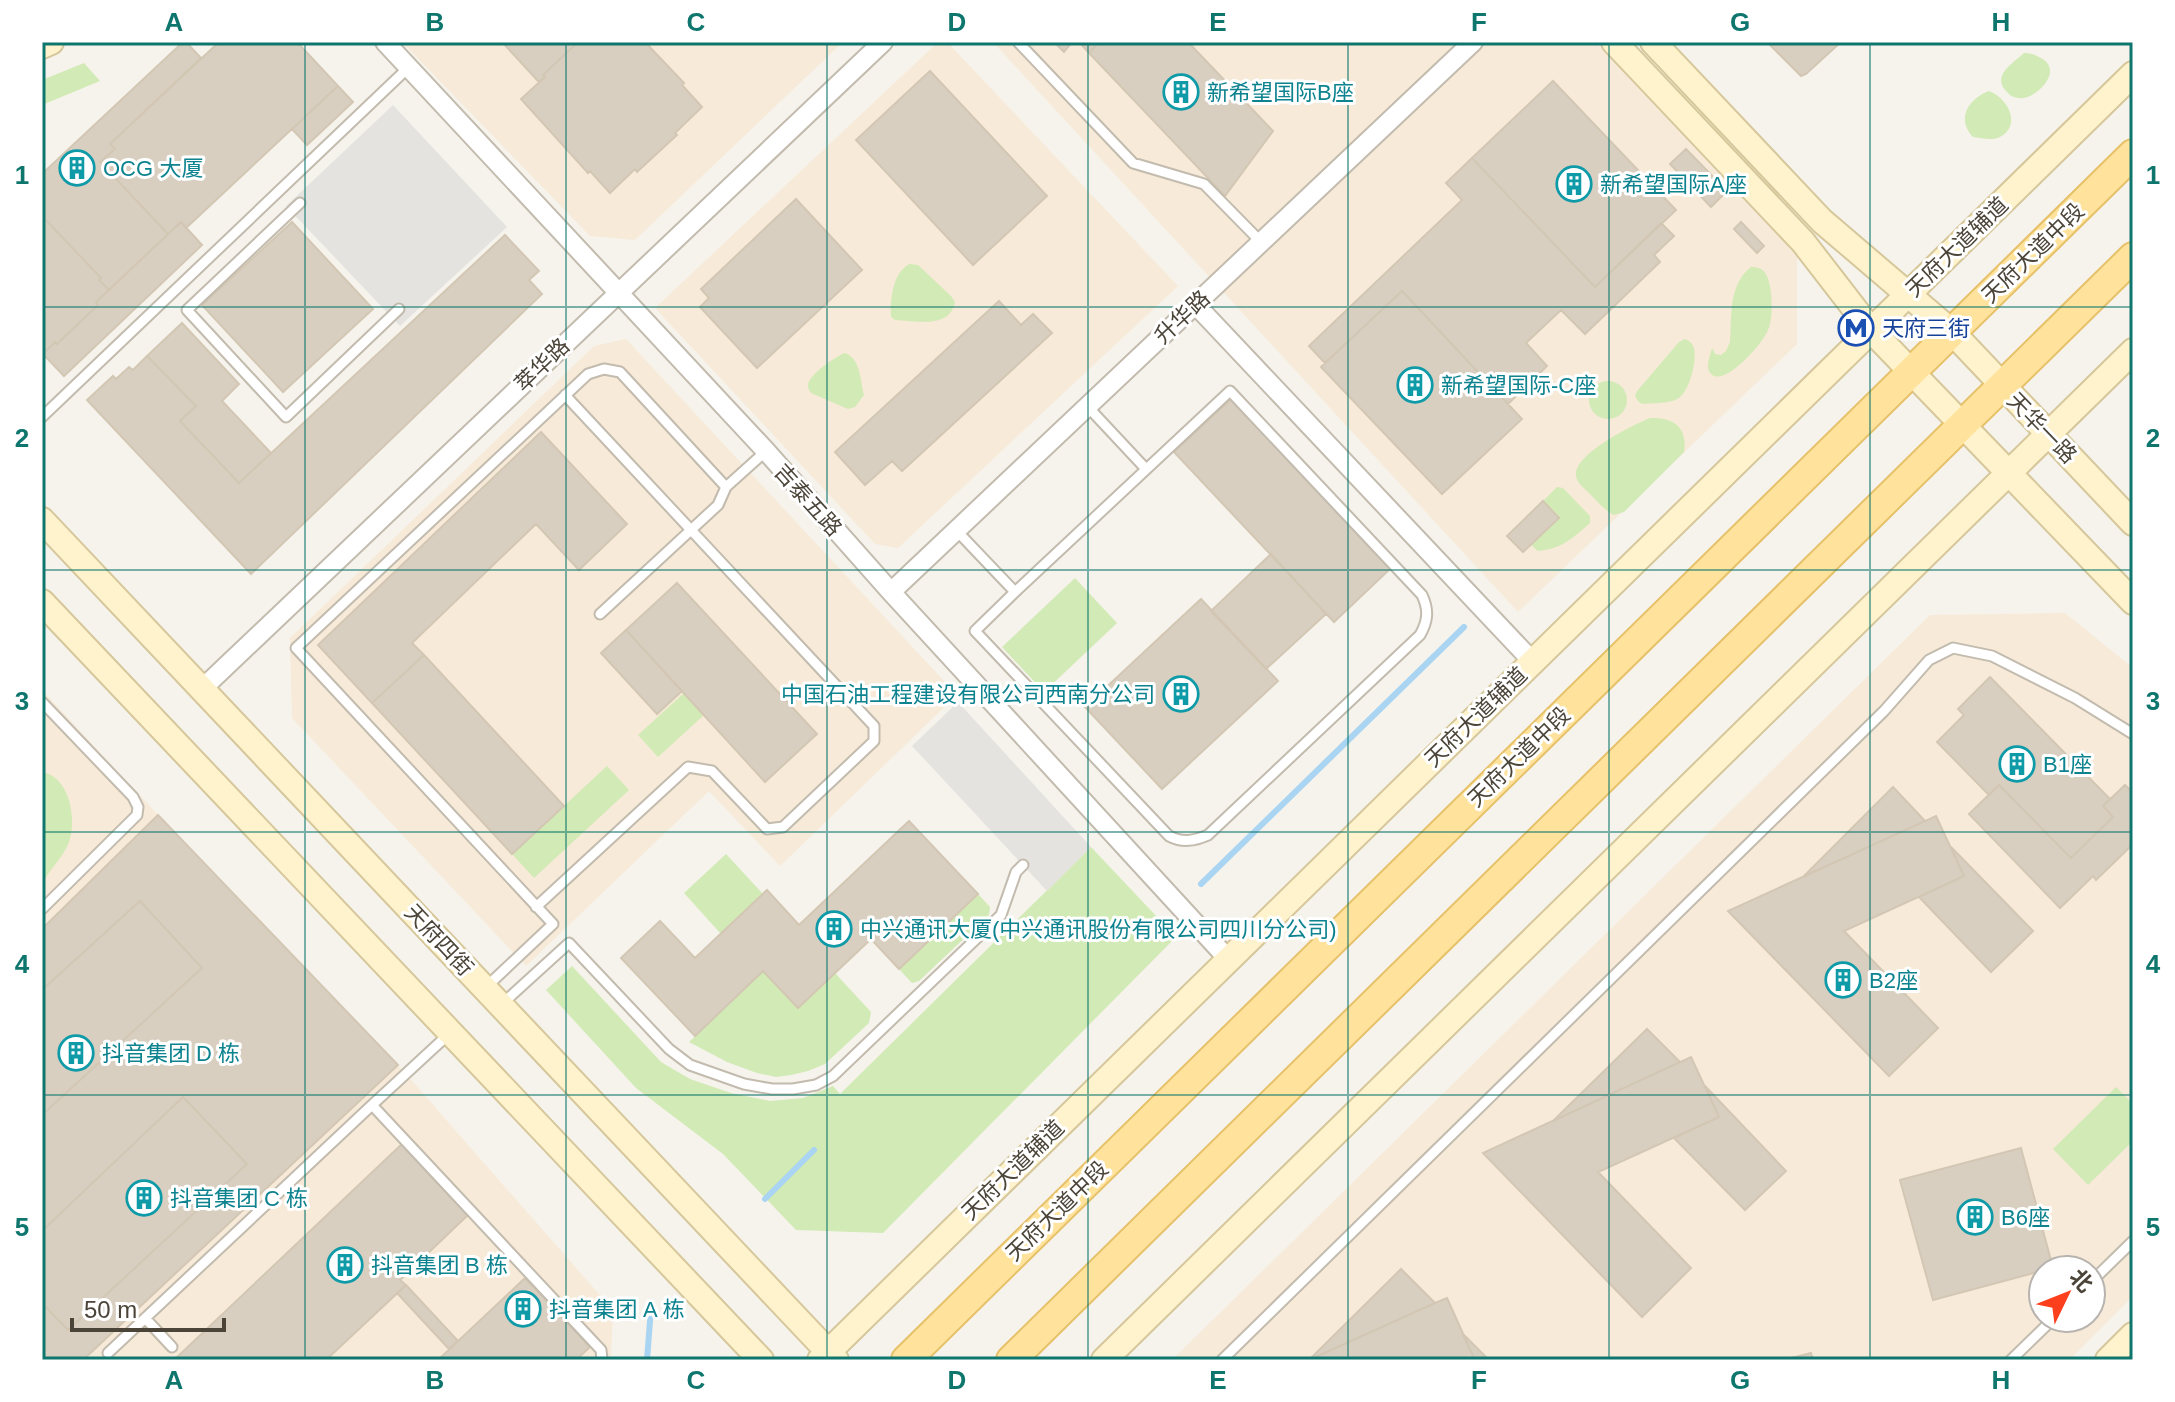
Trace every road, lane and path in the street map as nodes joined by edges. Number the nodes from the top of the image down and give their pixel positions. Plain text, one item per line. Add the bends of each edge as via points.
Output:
1 (51, 42) edge
2 (385, 42) edge
3 (883, 42) edge
4 (1018, 42) edge
5 (1473, 42) edge
6 (1614, 42) edge
7 (1653, 42) edge
8 (42, 46) edge
9 (409, 67) junction
10 (2133, 74) edge
11 (2133, 154) edge
12 (300, 203) dead end
13 (1261, 242) junction
14 (2133, 257) edge
15 (618, 293) junction
16 (1909, 294) junction
17 (1195, 304) junction
18 (399, 309) dead end
19 (1871, 330) junction
20 (1952, 332) junction
21 (2133, 351) edge
22 (1911, 372) junction
23 (2002, 386) junction
24 (565, 395) junction
25 (1088, 407) junction
26 (42, 417) edge
27 (1962, 426) junction
28 (2049, 434) junction
29 (766, 451) junction
30 (1146, 469) junction
31 (2008, 474) junction
32 (726, 487) junction
33 (42, 520) edge
34 (2133, 523) edge
35 (956, 530) junction
36 (692, 531) junction
37 (891, 592) junction
38 (1015, 592) junction
39 (42, 602) edge
40 (2133, 602) edge
41 (600, 614) dead end
42 (1533, 662) junction
43 (202, 689) junction
44 (42, 702) edge
45 (2133, 734) edge
46 (1023, 865) dead end
47 (536, 907) junction
48 (42, 909) edge
49 (1229, 960) junction
50 (492, 996) junction
51 (450, 1033) junction
52 (372, 1105) junction
53 (2133, 1241) edge
54 (2107, 1266) edge
55 (145, 1318) junction
56 (2038, 1334) edge
57 (2133, 1335) edge
58 (172, 1347) dead end
59 (108, 1353) dead end
60 (828, 1357) edge
61 (602, 1360) edge
62 (761, 1360) edge
63 (906, 1360) edge
64 (1011, 1360) edge
65 (1104, 1360) edge
66 (1222, 1360) edge
67 (2011, 1360) edge
68 (2108, 1360) edge

1 - 8 street
2 - 9 street, 吉泰五路
3 - 15 street, 萃华路
4 - 13 lane via 1133,163 1204,184
5 - 13 street, 升华路
6 - 19 street via 1803,242
7 - 16 street via 1822,221
9 - 15 street, 吉泰五路
9 - 26 lane
10 - 16 street, 天府大道辅道
11 - 20 main road, 天府大道中段
12 - 18 lane via 187,310 286,417
13 - 17 street, 升华路
14 - 23 main road
15 - 29 street, 吉泰五路
15 - 43 street, 萃华路
16 - 19 street, 天府大道辅道
16 - 20 street
17 - 25 street, 升华路
17 - 42 street
19 - 22 street
19 - 42 street, 天府大道辅道
20 - 22 main road, 天府大道中段
20 - 23 street, 天华一路
21 - 28 street
22 - 27 street
22 - 63 main road, 天府大道中段
23 - 27 main road
23 - 28 street, 天华一路
24 - 32 lane via 588,374 620,372
24 - 36 lane
24 - 47 lane via 296,648
25 - 30 lane
25 - 35 street, 升华路
27 - 31 street
27 - 64 main road
28 - 31 street
28 - 34 street, 天华一路
29 - 32 lane
29 - 37 street, 吉泰五路
30 - 38 lane
30 - 38 lane via 1230,391 1422,595 1428,614 1420,635 1208,835 1178,841 975,631
31 - 40 street
31 - 65 street
32 - 36 lane via 718,505
33 - 43 street, 天府四街
35 - 37 street, 升华路
35 - 38 lane
36 - 41 lane
36 - 47 lane via 874,726 874,741 783,827 767,829 712,771 688,767
37 - 49 street, 吉泰五路
39 - 51 street
42 - 49 street, 天府大道辅道
43 - 50 street, 天府四街
44 - 48 lane via 138,807 137,815
45 - 66 lane via 1992,656 1953,648 1929,660 1884,711
46 - 50 lane via 1001,915 833,1076 816,1085 772,1089 690,1065 569,943
47 - 50 lane via 553,924
49 - 60 street, 天府大道辅道
50 - 60 street, 天府四街
51 - 52 lane
51 - 62 street
52 - 55 lane
52 - 61 lane via 601,1350
53 - 54 lane
55 - 58 lane
55 - 59 lane
56 - 67 lane
57 - 68 street

